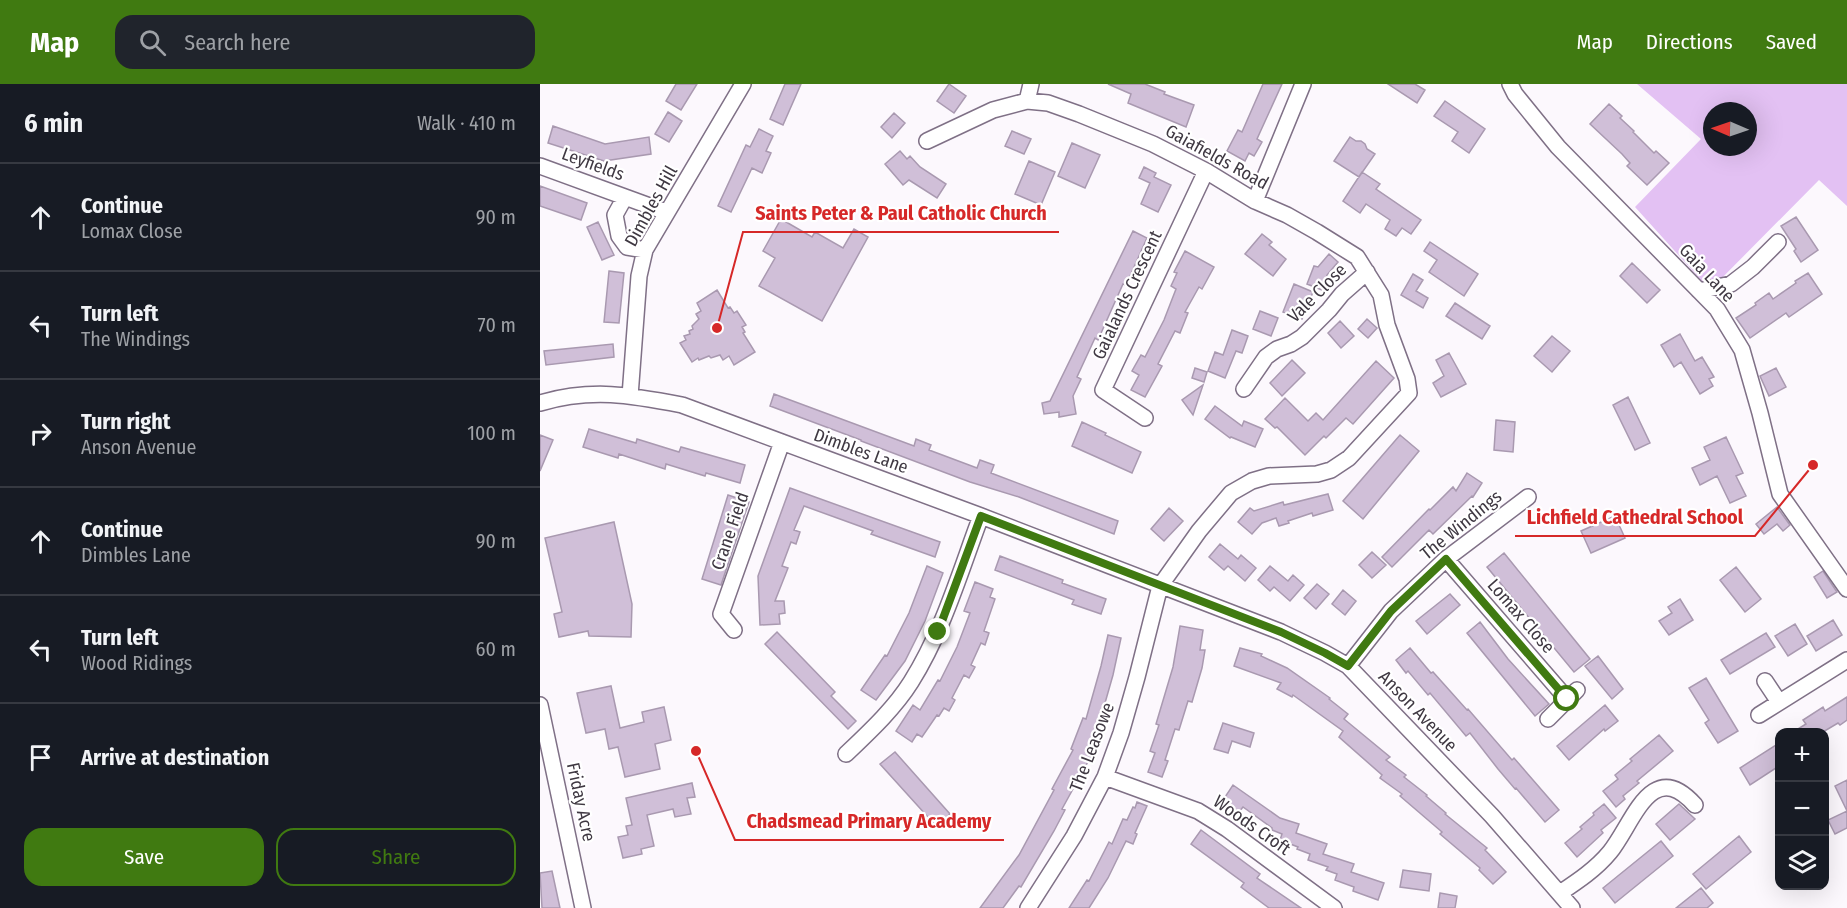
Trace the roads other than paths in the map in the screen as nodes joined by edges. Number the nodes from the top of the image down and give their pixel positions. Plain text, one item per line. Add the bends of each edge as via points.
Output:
1 (743, 84) edge
2 (1031, 84) edge
3 (1303, 84) edge
4 (1516, 87) edge
5 (1027, 100) junction
6 (927, 141) dead end
7 (540, 166) edge
8 (1206, 171) junction
9 (625, 197) junction
10 (1255, 201) junction
11 (666, 212) junction
12 (1778, 242) dead end
13 (645, 250) junction
14 (1367, 272) junction
15 (1699, 291) junction
16 (1244, 391) dead end
17 (630, 396) junction
18 (541, 400) edge
19 (1144, 418) dead end
20 (782, 442) junction
21 (1528, 496) dead end
22 (981, 516) junction
23 (1446, 559) junction
24 (1160, 586) junction
25 (1847, 588) edge
26 (734, 630) dead end
27 (1847, 660) edge
28 (1348, 666) junction
29 (1765, 681) dead end
30 (1779, 702) junction
31 (540, 705) edge
32 (1759, 715) dead end
33 (1548, 719) dead end
34 (846, 754) dead end
35 (1105, 777) junction
36 (1695, 805) dead end
37 (1560, 894) junction
38 (583, 908) edge
39 (1028, 908) edge
40 (1334, 908) edge
41 (1572, 908) edge

1 - 11 street, Dimbles Hill
2 - 5 street
3 - 10 street
4 - 15 street, Gaia Lane via 1558,147
5 - 6 street, Gaiafields Road via 993,110
5 - 8 street, Gaiafields Road via 1079,114
7 - 9 street, Leyfields
8 - 10 street, Gaiafields Road
8 - 19 street, Gaialands Crescent via 1103,390
9 - 11 street, Leyfields
9 - 13 street via 615,215 619,236 627,247
10 - 14 street, Gaiafields Road via 1287,215 1357,257
11 - 13 street, Dimbles Hill
12 - 15 street via 1731,284
13 - 17 street, Dimbles Hill via 639,276
14 - 16 street, Vale Close via 1302,337 1266,357
14 - 24 street, Gaiafields Road via 1381,295 1409,393 1348,458 1331,470 1260,478 1231,493
15 - 25 street, Gaia Lane via 1717,309 1742,350 1780,494
17 - 18 street, Dimbles Lane via 588,394
17 - 20 street, Dimbles Lane via 682,405
20 - 22 street, Dimbles Lane
20 - 26 street, Crane Field via 721,614
21 - 23 street, The Windings
22 - 24 street, Dimbles Lane
22 - 34 street via 938,632 910,684
23 - 28 street, The Windings via 1391,611
23 - 33 street, Lomax Close via 1572,694
24 - 28 street, Anson Avenue via 1281,632
24 - 35 street, The Leasowe via 1137,677
27 - 30 street
28 - 37 street, Anson Avenue via 1492,816
29 - 30 street
30 - 32 street
31 - 38 street, Friday Acre
35 - 39 street, The Leasowe via 1074,836
35 - 40 street, Woods Croft via 1198,811
36 - 37 street via 1673,788 1660,788 1647,796 1609,854
37 - 41 street, Anson Avenue

